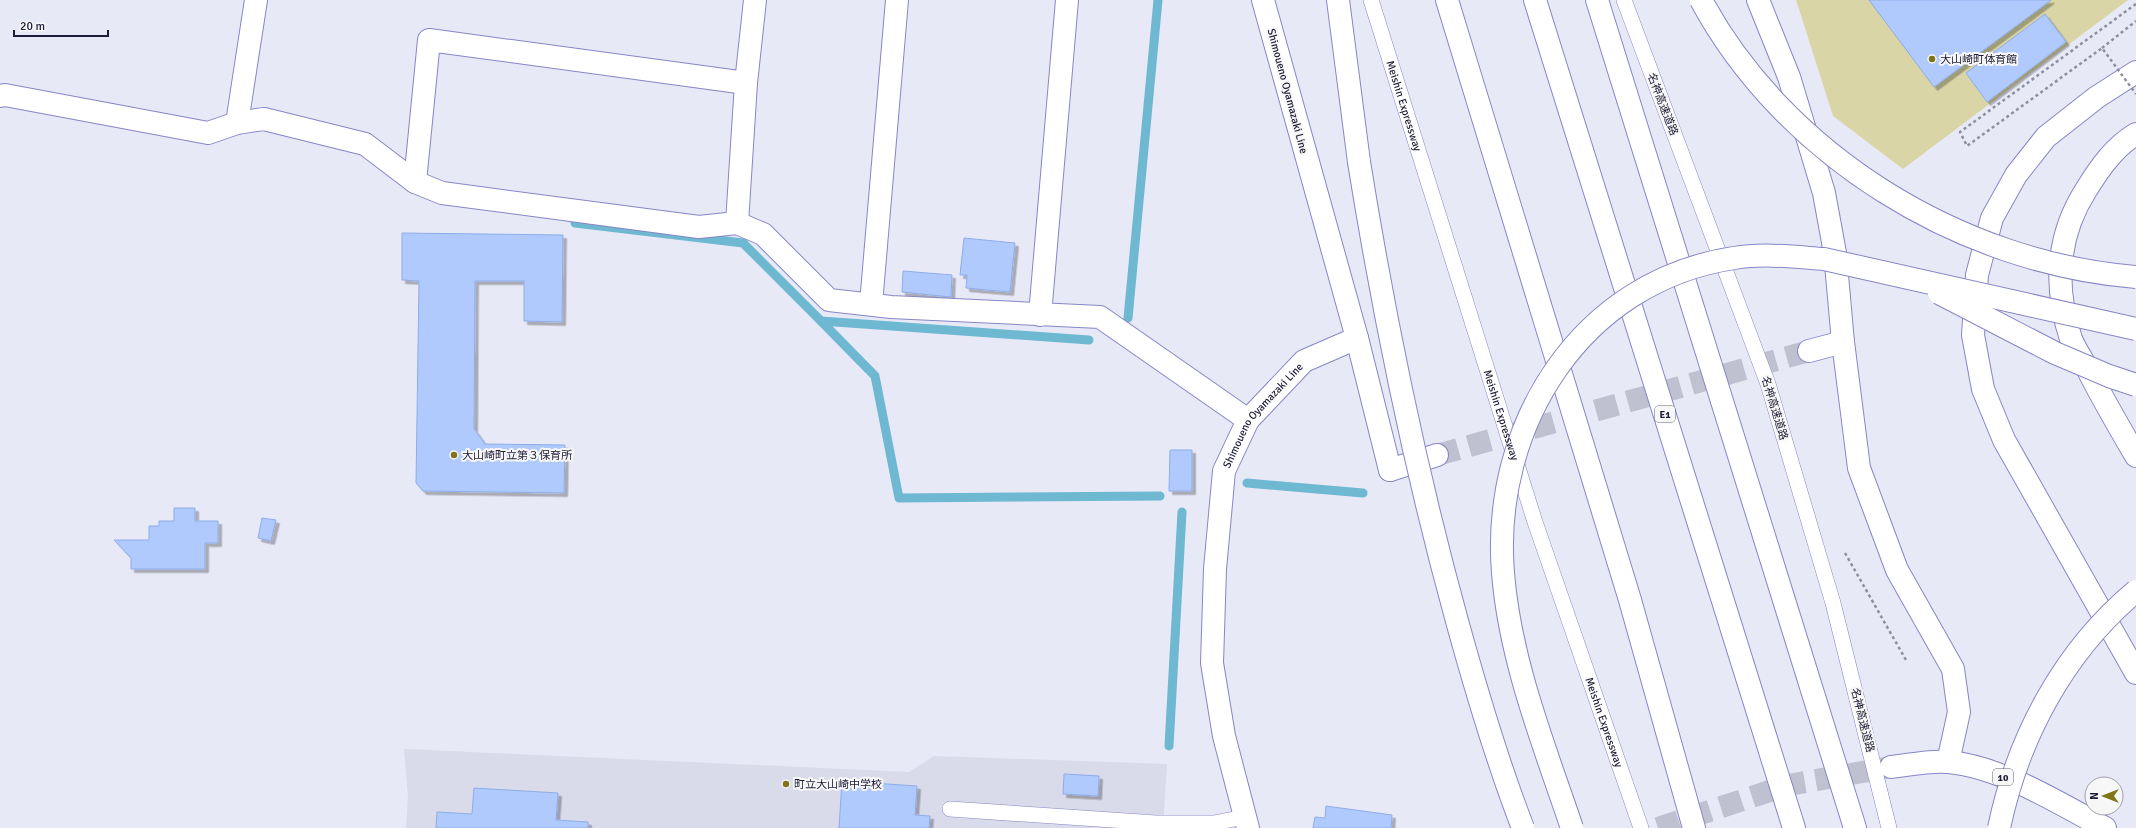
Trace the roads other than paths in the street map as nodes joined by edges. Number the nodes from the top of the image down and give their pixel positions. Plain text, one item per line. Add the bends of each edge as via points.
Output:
1 (256, 0) edge
2 (755, 0) edge
3 (897, 0) edge
4 (1067, 0) edge
5 (1263, 0) edge
6 (1338, 0) edge
7 (1370, 0) edge
8 (1447, 0) edge
9 (1535, 0) edge
10 (1597, 0) edge
11 (1624, 0) edge
12 (1701, 0) edge
13 (1758, 0) edge
14 (2136, 72) edge
15 (746, 82) junction
16 (2, 92) edge
17 (237, 123) junction
18 (2136, 134) edge
19 (415, 182) junction
20 (736, 223) junction
21 (1872, 269) junction
22 (2136, 278) edge
23 (871, 304) junction
24 (1040, 315) junction
25 (2136, 329) edge
26 (1357, 338) junction
27 (1843, 342) junction
28 (1809, 350) tunnel mouth
29 (2136, 385) edge
30 (1248, 420) junction
31 (1437, 454) tunnel mouth
32 (2136, 456) edge
33 (2136, 591) edge
34 (1630, 600) junction
35 (2136, 673) edge
36 (1948, 762) junction
37 (1891, 767) tunnel mouth
38 (950, 809) dead end
39 (1246, 822) edge
40 (1523, 828) edge
41 (1572, 828) edge
42 (1641, 828) edge
43 (1694, 828) edge
44 (1705, 828) edge
45 (1794, 828) edge
46 (1855, 828) edge
47 (1890, 828) edge
48 (1999, 828) edge
49 (2105, 828) edge

1 - 17 main road
2 - 15 main road
3 - 23 main road
4 - 24 main road
5 - 26 main road, Shimoueno Oyamazaki Line
6 - 40 main road, bridge via 1359,162 1394,363 1420,477 1469,663
7 - 42 lane, Meishin Expressway via 1535,522
8 - 34 main road
9 - 45 main road, E1
10 - 46 main road
11 - 47 lane, 名神高速道路 via 1768,384 1833,603
12 - 22 main road, bridge via 1740,60 1776,104 1820,146 1862,178 1912,208 1964,233 2017,253 2072,268
13 - 27 main road via 1789,76 1824,193 1836,253
14 - 35 main road via 2097,97 2046,137 2016,175 1992,218 1977,275 1973,334 1983,389 2004,440
15 - 19 main road via 429,40
15 - 20 main road
16 - 17 main road via 208,133
17 - 19 main road via 264,119 365,144
18 - 32 main road via 2101,166 2080,199 2066,233 2059,266 2062,303 2072,340
19 - 20 main road via 442,193 699,227
20 - 23 main road via 763,234 829,300
21 - 25 main road, bridge
21 - 29 main road, bridge via 1949,297 2056,353
21 - 41 main road, bridge via 1824,260 1779,256 1735,257 1691,268 1640,290 1591,326 1561,360 1535,401 1521,434 1506,493 1502,530 1503,572 1510,624 1522,676
23 - 24 main road
24 - 30 main road via 1100,317
26 - 30 main road, Shimoueno Oyamazaki Line via 1304,361
26 - 31 main road via 1390,470
27 - 28 main road
27 - 36 main road via 1859,468 1897,570 1953,668 1959,712
30 - 39 main road, Shimoueno Oyamazaki Line via 1224,471 1215,569 1212,663 1224,736
33 - 48 main road, bridge via 2098,629 2070,663 2046,701 2023,745 2006,793
34 - 43 main road
34 - 44 main road
36 - 37 main road, 10
36 - 49 main road, 10 via 1986,770 2024,786
38 - 39 lane via 1156,824

